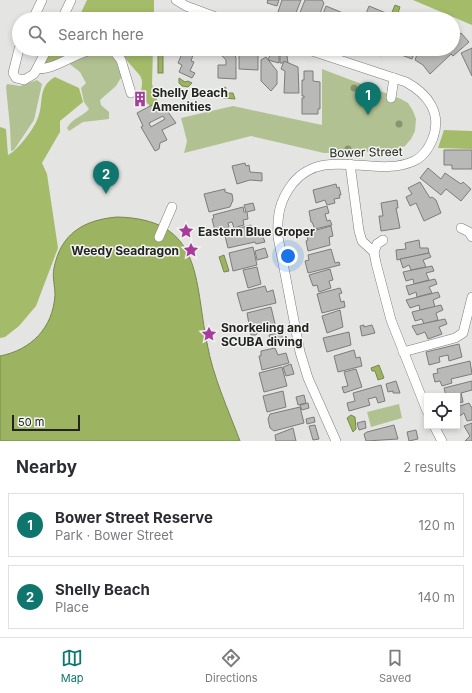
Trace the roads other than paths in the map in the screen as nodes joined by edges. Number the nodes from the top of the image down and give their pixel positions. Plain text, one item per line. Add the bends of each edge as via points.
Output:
1 (42, 0) edge
2 (71, 0) edge
3 (176, 0) edge
4 (36, 12) edge
5 (65, 12) edge
6 (202, 12) edge
7 (17, 56) edge
8 (44, 56) edge
9 (74, 56) edge
10 (118, 56) edge
11 (327, 56) edge
12 (37, 69) junction
13 (394, 78) junction
14 (131, 93) dead end
15 (391, 98) dead end
16 (350, 164) junction
17 (172, 206) dead end
18 (159, 237) dead end
19 (383, 240) dead end
20 (374, 252) junction
21 (472, 297) edge
22 (403, 352) junction
23 (424, 404) edge
24 (436, 429) edge
25 (336, 441) edge
26 (442, 441) edge

1 - 4 street
2 - 5 street
3 - 6 street
7 - 12 street via 13,73 16,78 30,78
8 - 12 street
9 - 12 street via 50,68
10 - 14 street
11 - 13 street, Bower Street
13 - 15 street
13 - 16 street, Bower Street via 418,88 432,106 436,115 435,131 430,146 415,161 400,166
16 - 20 street via 359,231 362,241
16 - 25 street, Bower Street via 331,163 306,171 285,193 277,220 300,352 308,378
17 - 18 street
19 - 20 street via 377,244
20 - 22 street via 391,320
21 - 22 street via 462,333 455,338
22 - 23 street
24 - 26 street

